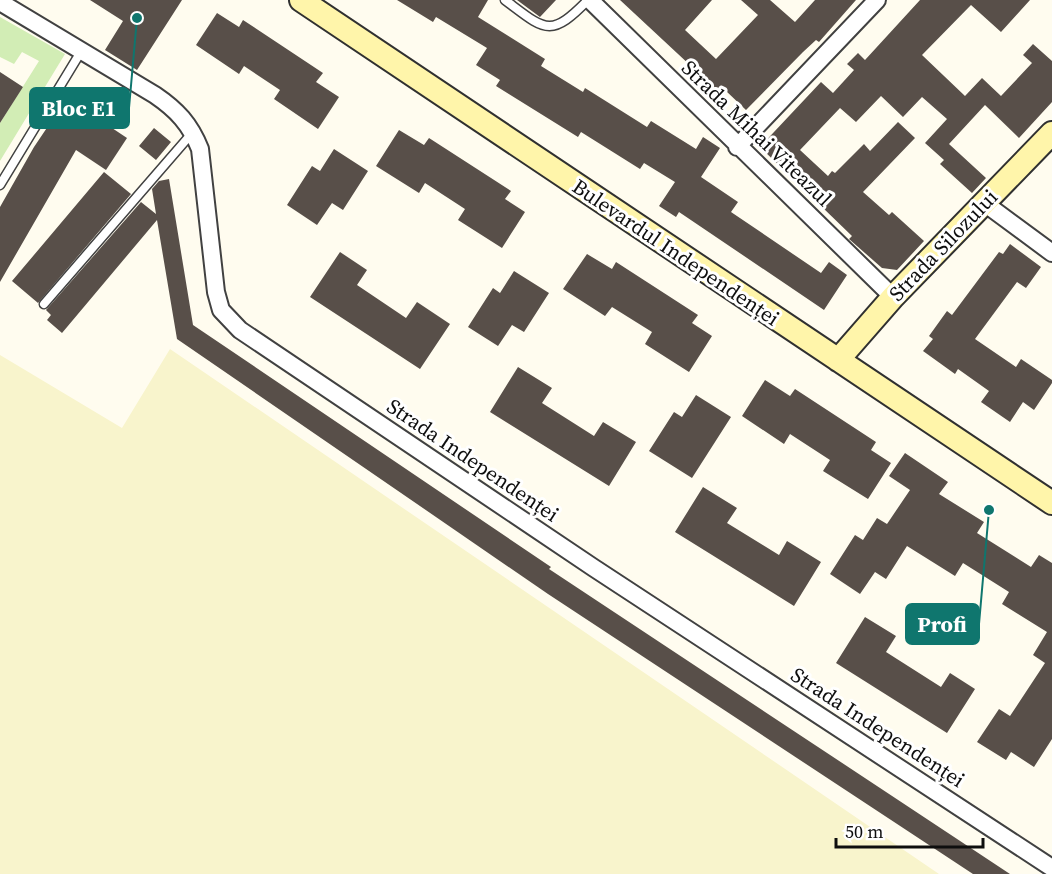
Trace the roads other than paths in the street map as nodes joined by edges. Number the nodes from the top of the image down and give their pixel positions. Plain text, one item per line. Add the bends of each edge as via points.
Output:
1 (301, 0) edge
2 (505, 0) edge
3 (589, 0) edge
4 (877, 0) edge
5 (0, 2) edge
6 (82, 51) junction
7 (193, 132) junction
8 (1052, 133) edge
9 (737, 147) junction
10 (0, 185) edge
11 (983, 202) junction
12 (1052, 253) edge
13 (893, 297) junction
14 (44, 304) dead end
15 (838, 360) junction
16 (1052, 503) edge
17 (1052, 868) edge

1 - 15 main road, Bulevardul Independenței
2 - 3 lane via 537,24 551,27 562,24
3 - 9 street, Strada Mihai Viteazul
4 - 9 street
5 - 6 street, Strada Independenței
6 - 7 street, Strada Independenței via 173,107
6 - 10 lane
7 - 14 lane
7 - 17 street, Strada Independenței via 200,149 216,292 221,310 240,330 587,564
8 - 11 main road, Strada Silozului
9 - 13 street, Strada Mihai Viteazul
11 - 12 street
11 - 13 main road, Strada Silozului
13 - 15 main road, Strada Silozului
15 - 16 main road, Bulevardul Independenței

